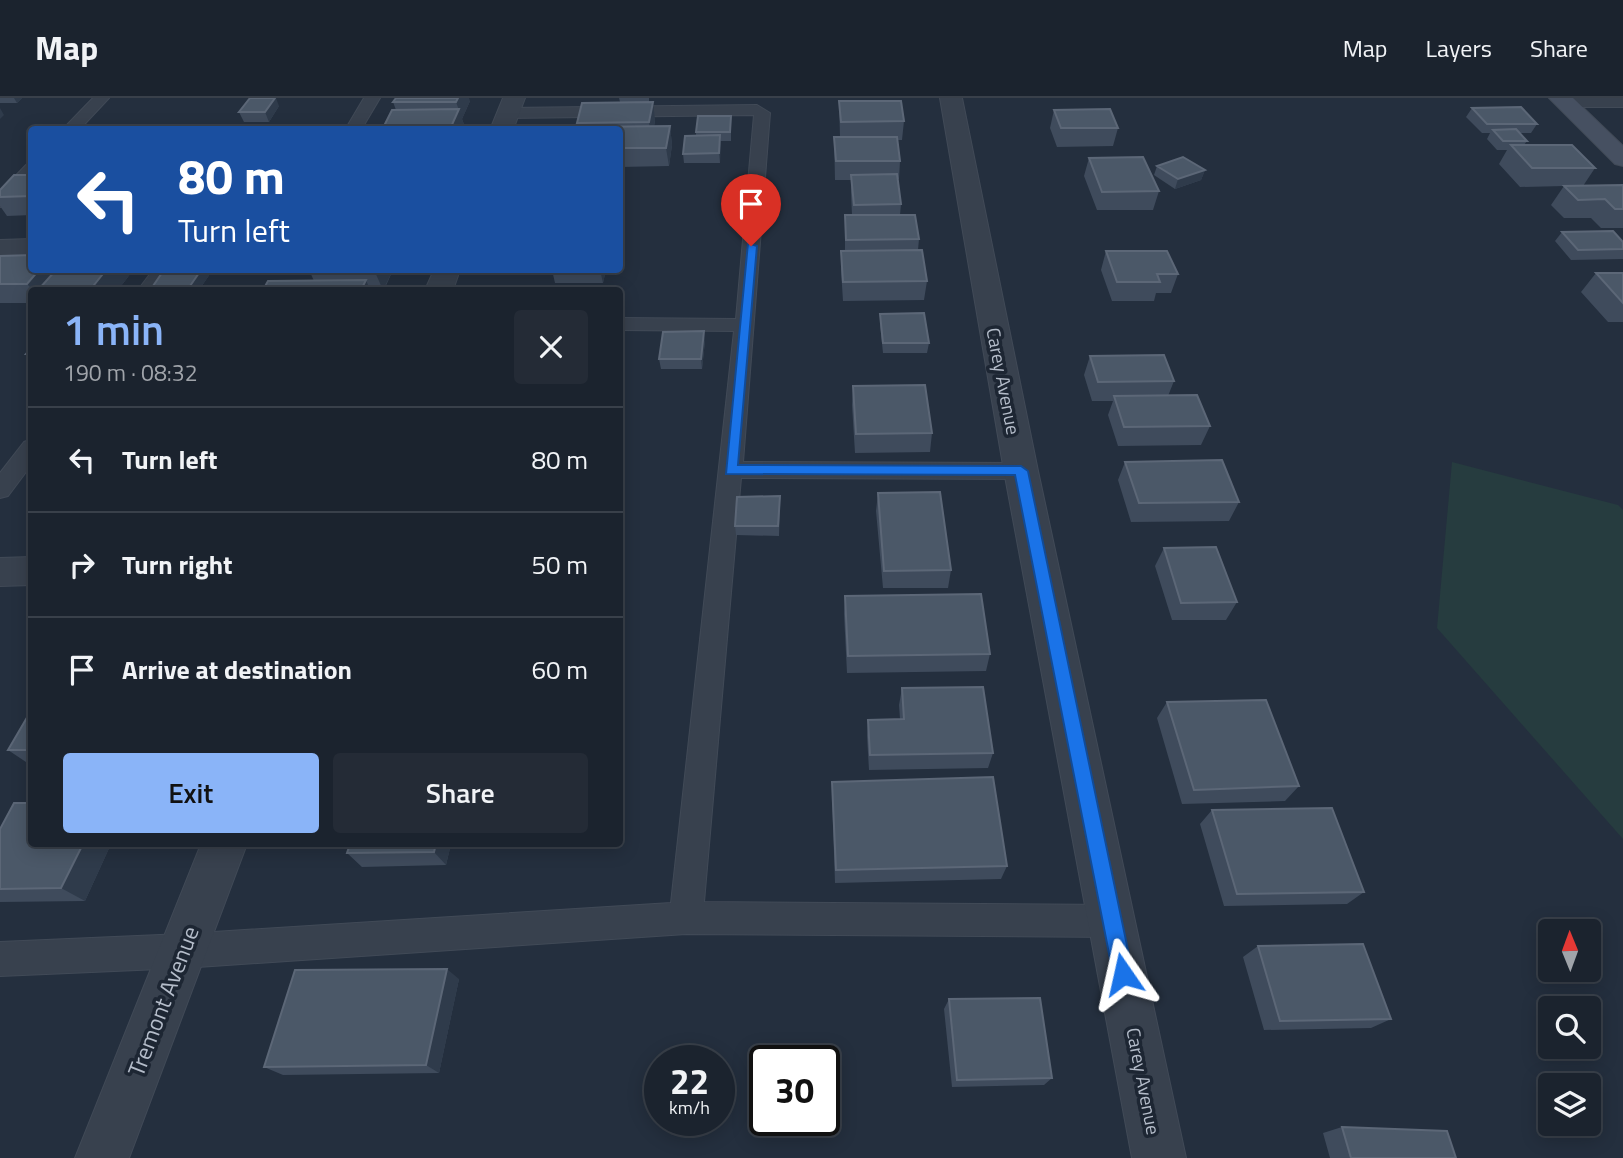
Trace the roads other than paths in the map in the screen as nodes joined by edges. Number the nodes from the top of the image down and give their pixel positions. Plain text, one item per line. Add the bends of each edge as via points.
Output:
1 (101, 98) edge
2 (372, 98) edge
3 (951, 98) edge
4 (1562, 100) edge
5 (1623, 102) edge
6 (508, 113) edge
7 (75, 126) edge
8 (355, 126) edge
9 (1623, 159) edge
10 (28, 173) edge
11 (0, 202) edge
12 (28, 247) edge
13 (0, 248) edge
14 (623, 324) edge
15 (745, 325) junction
16 (28, 452) edge
17 (731, 470) junction
18 (1021, 471) junction
19 (0, 490) edge
20 (28, 571) edge
21 (0, 572) edge
22 (223, 847) edge
23 (686, 918) junction
24 (1113, 921) junction
25 (183, 951) junction
26 (0, 959) edge
27 (102, 1158) edge
28 (1159, 1158) edge

1 - 7 lane
2 - 8 lane
3 - 18 street, Carey Avenue
4 - 5 lane
4 - 9 street
6 - 15 lane via 762,113
10 - 11 lane
12 - 13 street
14 - 15 lane
15 - 17 lane
16 - 19 lane
17 - 18 lane
17 - 23 lane
18 - 24 street, Carey Avenue
20 - 21 street
22 - 25 street, Tremont Avenue
23 - 24 lane
23 - 25 lane
24 - 28 street, Carey Avenue
25 - 26 lane
25 - 27 street, Tremont Avenue

